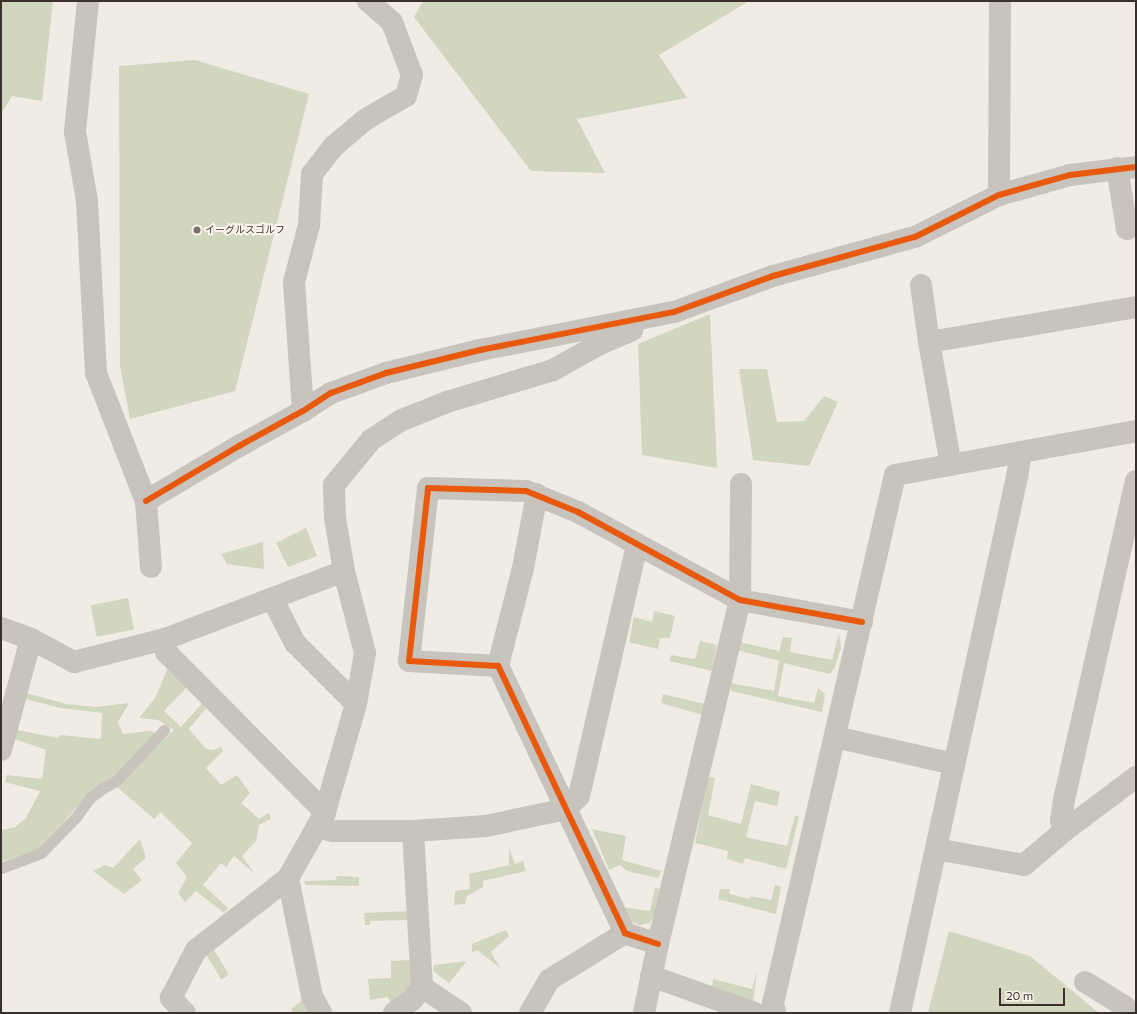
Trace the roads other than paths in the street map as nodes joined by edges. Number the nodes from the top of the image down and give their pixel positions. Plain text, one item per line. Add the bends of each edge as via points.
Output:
1 (88, 1) edge
2 (368, 1) edge
3 (1000, 1) edge
4 (1127, 168) edge
5 (999, 194) junction
6 (1127, 229) dead end
7 (921, 285) dead end
8 (1136, 307) edge
9 (674, 312) junction
10 (928, 342) junction
11 (303, 411) junction
12 (1136, 432) edge
13 (1021, 452) junction
14 (951, 465) junction
15 (1136, 481) edge
16 (741, 484) dead end
17 (537, 494) junction
18 (146, 501) junction
19 (637, 544) junction
20 (151, 566) dead end
21 (344, 571) junction
22 (273, 600) junction
23 (740, 600) junction
24 (862, 622) junction
25 (1, 628) edge
26 (31, 639) junction
27 (165, 651) junction
28 (498, 666) junction
29 (356, 704) junction
30 (164, 730) dead end
31 (835, 737) junction
32 (1, 750) edge
33 (954, 764) junction
34 (1136, 777) edge
35 (566, 809) junction
36 (321, 819) junction
37 (413, 831) junction
38 (1064, 831) junction
39 (936, 850) junction
40 (1, 868) edge
41 (288, 878) junction
42 (625, 933) junction
43 (658, 944) junction
44 (652, 976) junction
45 (1085, 982) dead end
46 (422, 987) junction
47 (185, 1013) edge
48 (321, 1013) edge
49 (394, 1013) edge
50 (461, 1013) edge
51 (530, 1013) edge
52 (644, 1013) edge
53 (769, 1013) edge
54 (900, 1013) edge
55 (1130, 1013) edge

1 - 18 street via 75,132 87,202 96,373
2 - 11 street via 392,22 412,75 406,96 366,119 334,146 312,174 309,225 294,282
3 - 5 street
4 - 5 street via 1070,175
4 - 6 street
5 - 9 street via 915,237 773,276
7 - 10 street
8 - 10 street
9 - 11 street via 480,350 386,373 331,393
9 - 21 street via 602,343 553,370 447,402 402,420 371,440 334,485 335,518
10 - 14 street
11 - 18 street
12 - 13 street
13 - 14 street
13 - 33 street
14 - 24 street via 895,475
15 - 38 street via 1064,800 1061,820
16 - 23 street
17 - 19 street via 578,512
17 - 28 street via 523,568
17 - 28 street via 526,491 428,488 409,662
18 - 20 street
19 - 23 street
19 - 35 street via 579,796
21 - 22 street
21 - 29 street via 365,653
22 - 27 street
22 - 29 street via 295,643
23 - 24 street
23 - 43 street
24 - 31 street
25 - 26 street
26 - 27 street via 74,662
26 - 32 street
27 - 36 street
28 - 35 street
29 - 36 street
30 - 40 lane via 116,781 90,798 76,817 41,853
31 - 33 street
31 - 53 street
33 - 39 street
34 - 38 street
35 - 37 street via 486,826
35 - 42 street
36 - 37 street via 333,831
36 - 41 street
37 - 46 street
38 - 39 street via 1024,865
39 - 54 street
41 - 47 street via 196,950 171,998
41 - 48 street via 312,996
42 - 43 street
42 - 51 street via 549,980
43 - 44 street
44 - 52 street
44 - 53 street
45 - 55 street via 1124,1006
46 - 49 street via 413,999
46 - 50 street

